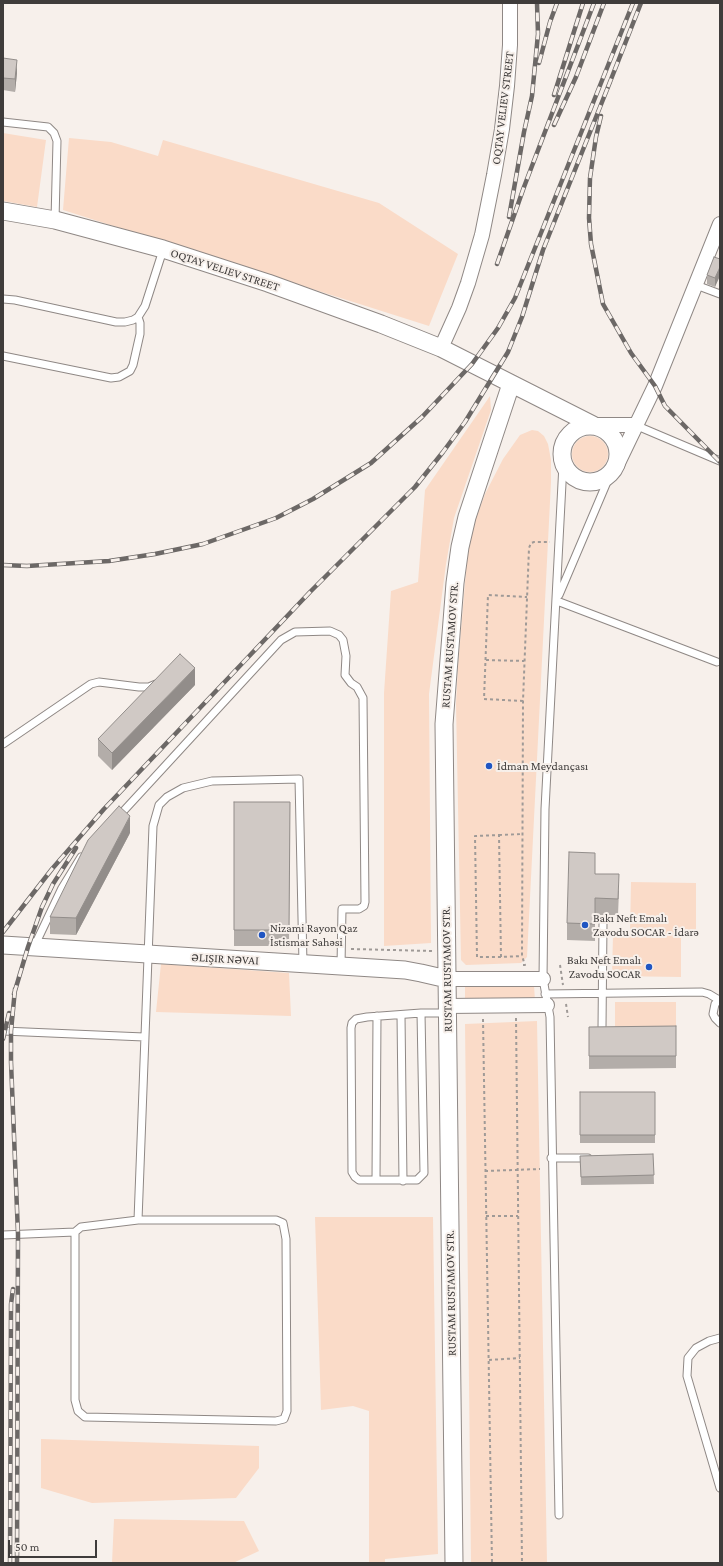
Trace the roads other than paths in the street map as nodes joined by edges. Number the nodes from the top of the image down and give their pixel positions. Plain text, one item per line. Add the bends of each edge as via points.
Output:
1 (510, 3) edge
2 (3, 122) edge
3 (3, 210) edge
4 (55, 220) junction
5 (720, 224) edge
6 (163, 249) junction
7 (696, 285) junction
8 (720, 294) edge
9 (3, 299) edge
10 (138, 317) junction
11 (441, 348) junction
12 (3, 356) edge
13 (511, 384) junction
14 (635, 425) junction
15 (593, 426) junction
16 (720, 461) edge
17 (563, 464) junction
18 (614, 470) junction
19 (557, 601) junction
20 (717, 662) dead end
21 (160, 680) edge
22 (3, 744) edge
23 (112, 823) edge
24 (88, 850) edge
25 (603, 923) dead end
26 (3, 946) edge
27 (34, 947) junction
28 (147, 954) junction
29 (303, 964) junction
30 (341, 966) junction
31 (543, 978) junction
32 (446, 979) junction
33 (603, 993) junction
34 (546, 999) junction
35 (719, 1000) edge
36 (447, 1010) junction
37 (421, 1013) junction
38 (401, 1015) junction
39 (377, 1016) junction
40 (720, 1023) edge
41 (602, 1028) edge
42 (3, 1031) edge
43 (144, 1038) junction
44 (552, 1158) junction
45 (596, 1158) edge
46 (376, 1180) junction
47 (403, 1180) junction
48 (138, 1220) junction
49 (75, 1232) junction
50 (3, 1235) edge
51 (720, 1338) edge
52 (720, 1488) edge
53 (559, 1515) dead end
54 (453, 1559) edge

1 - 11 street, OQTAY VELIEV STREET via 507,86 494,176 482,235 468,283
2 - 4 lane via 48,127 54,133 57,141
3 - 4 street, OQTAY VELIEV STREET
4 - 6 street, OQTAY VELIEV STREET
5 - 7 street
6 - 10 lane via 145,306
6 - 11 street, OQTAY VELIEV STREET via 333,306
7 - 8 lane
7 - 14 street via 655,386
9 - 10 lane via 116,322
10 - 12 lane via 140,334 133,365 119,378
11 - 13 street, OQTAY VELIEV STREET
13 - 15 street, OQTAY VELIEV STREET
13 - 32 street, RUSTAM RUSTAMOV STR. via 465,522 455,584 444,737
14 - 15 street
14 - 16 lane
14 - 18 street
15 - 17 street via 582,426 572,432 565,441 562,452
15 - 18 street via 604,428 618,444 619,455
17 - 18 street via 569,474 590,483 601,481
17 - 19 lane
18 - 19 lane
19 - 20 lane
19 - 31 lane via 545,809
21 - 22 lane via 149,687 99,682 91,684
23 - 30 lane via 281,640 295,632 330,632 339,635 343,640 346,656 346,675 363,698 365,902 359,909 342,909
24 - 27 lane via 80,858 62,888
25 - 33 lane
26 - 27 street, ƏLIŞIR NƏVAI
27 - 28 street, ƏLIŞIR NƏVAI
28 - 29 street, ƏLIŞIR NƏVAI
28 - 29 lane via 153,826 159,805 183,788 212,781 299,779
28 - 43 lane
29 - 30 street, ƏLIŞIR NƏVAI
30 - 32 street, ƏLIŞIR NƏVAI via 405,970
31 - 32 street
31 - 34 lane
32 - 36 street, RUSTAM RUSTAMOV STR.
33 - 34 lane
33 - 35 lane via 702,992
33 - 41 lane
34 - 36 street
34 - 44 lane via 550,1017
35 - 40 lane via 715,1004 714,1014
36 - 37 lane
36 - 54 street, RUSTAM RUSTAMOV STR.
37 - 38 lane
37 - 47 lane via 424,1173 417,1180
38 - 39 lane
38 - 47 lane
39 - 46 lane
39 - 46 lane via 356,1019 351,1028 352,1172 360,1180
42 - 43 lane
43 - 48 lane
44 - 45 lane
44 - 53 lane
46 - 47 lane
48 - 49 lane via 81,1226
48 - 49 lane via 276,1220 283,1223 286,1239 287,1404 284,1419 276,1421 85,1417 78,1411 74,1400
49 - 50 lane
51 - 52 lane via 696,1348 688,1358 687,1376

